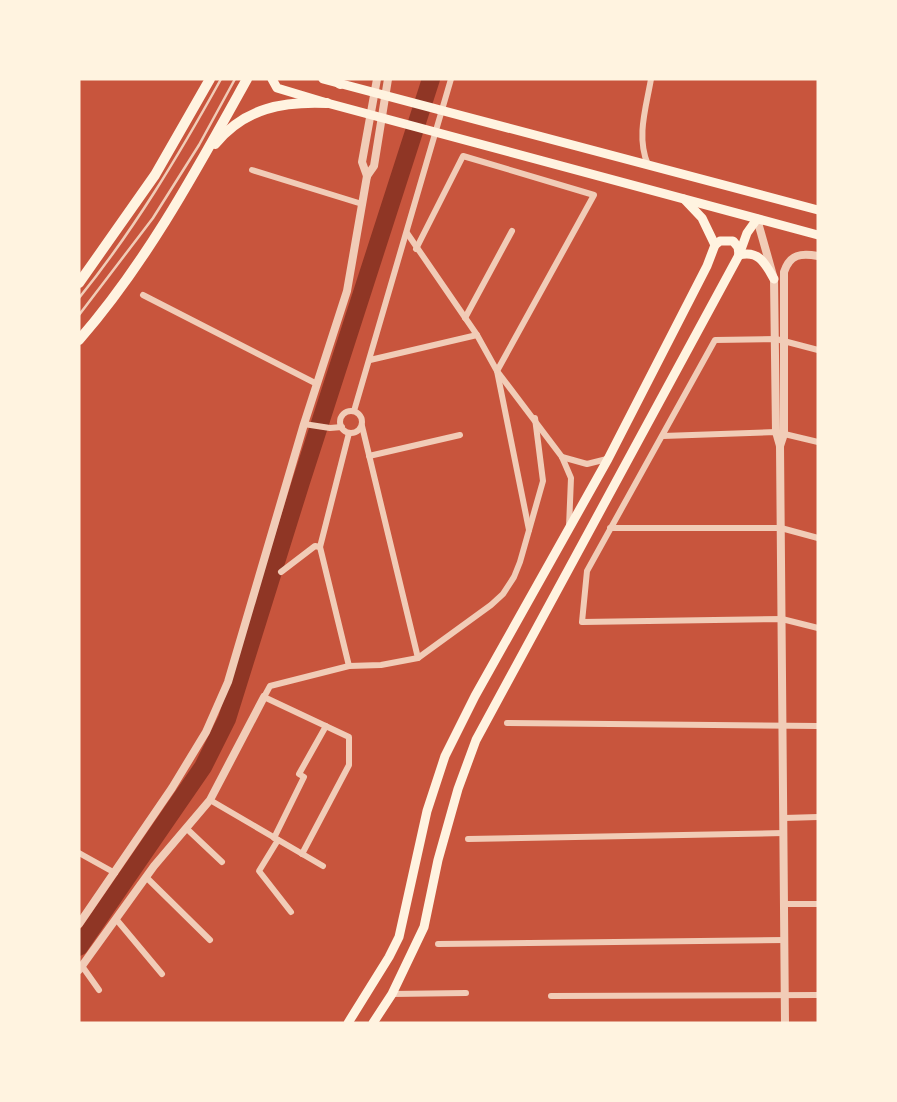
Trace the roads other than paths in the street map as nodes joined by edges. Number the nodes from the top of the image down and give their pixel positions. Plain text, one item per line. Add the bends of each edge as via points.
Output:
1 (210, 79) edge
2 (221, 79) edge
3 (235, 79) edge
4 (247, 79) edge
5 (272, 79) edge
6 (323, 79) edge
7 (377, 79) edge
8 (388, 79) edge
9 (451, 79) edge
10 (651, 79) edge
11 (337, 81) edge
12 (327, 103) junction
13 (202, 160) junction
14 (645, 164) junction
15 (253, 170) dead end
16 (367, 176) junction
17 (684, 199) junction
18 (362, 204) junction
19 (818, 210) edge
20 (757, 219) junction
21 (512, 231) dead end
22 (407, 233) junction
23 (818, 235) edge
24 (715, 245) junction
25 (416, 249) junction
26 (739, 254) junction
27 (818, 256) edge
28 (774, 279) junction
29 (79, 283) edge
30 (143, 295) dead end
31 (79, 298) edge
32 (79, 315) edge
33 (465, 318) junction
34 (477, 335) junction
35 (79, 340) edge
36 (780, 340) junction
37 (818, 350) edge
38 (370, 360) junction
39 (497, 371) junction
40 (317, 384) junction
41 (354, 411) junction
42 (535, 418) junction
43 (304, 424) junction
44 (362, 426) junction
45 (342, 427) junction
46 (349, 433) junction
47 (780, 433) junction
48 (460, 435) dead end
49 (663, 436) junction
50 (818, 442) edge
51 (369, 456) junction
52 (562, 457) junction
53 (608, 459) junction
54 (610, 528) junction
55 (781, 528) junction
56 (569, 531) junction
57 (529, 532) junction
58 (818, 538) edge
59 (320, 547) junction
60 (281, 572) dead end
61 (782, 619) junction
62 (818, 628) edge
63 (418, 657) junction
64 (349, 666) junction
65 (264, 697) junction
66 (507, 723) dead end
67 (326, 726) junction
68 (783, 726) junction
69 (818, 726) edge
70 (210, 800) junction
71 (818, 817) edge
72 (783, 818) junction
73 (186, 828) junction
74 (784, 833) junction
75 (276, 839) junction
76 (468, 839) dead end
77 (79, 853) edge
78 (302, 854) junction
79 (222, 862) dead end
80 (323, 866) dead end
81 (115, 873) junction
82 (146, 877) junction
83 (784, 904) junction
84 (818, 904) edge
85 (291, 912) dead end
86 (117, 919) junction
87 (79, 925) edge
88 (210, 940) dead end
89 (785, 940) junction
90 (438, 944) dead end
91 (80, 968) edge
92 (162, 974) dead end
93 (99, 990) dead end
94 (466, 993) dead end
95 (392, 994) junction
96 (785, 995) junction
97 (818, 995) edge
98 (551, 996) dead end
99 (348, 1023) edge
100 (373, 1023) edge
101 (785, 1023) edge

1 - 29 highway via 155,175
2 - 31 lane via 165,176
3 - 32 lane via 153,218
4 - 13 highway
5 - 12 main road via 274,86
6 - 11 main road
7 - 16 street via 362,162
8 - 16 street via 374,166
9 - 22 street
10 - 14 street via 641,137
11 - 14 main road
12 - 13 highway via 298,102 243,118
12 - 17 main road
13 - 35 highway via 114,298
14 - 19 main road
15 - 18 street
16 - 18 street
17 - 20 main road
17 - 24 main road via 702,218
18 - 40 street via 347,291
20 - 23 main road
20 - 26 main road
20 - 28 street
21 - 33 street
22 - 25 street
22 - 38 street
24 - 26 main road via 733,242
24 - 53 main road
25 - 33 street
25 - 39 street via 463,156 594,195
26 - 28 main road via 758,256
26 - 95 main road via 477,740 458,789 424,927
27 - 36 street via 804,253 786,266
28 - 36 street
30 - 40 street
33 - 34 street
34 - 38 street
34 - 39 street
36 - 37 street
36 - 47 street
36 - 49 street via 715,340
38 - 41 street
39 - 42 street
39 - 57 street
40 - 43 street
41 - 44 street via 362,418
41 - 45 street via 344,414
42 - 52 street
42 - 57 street via 543,481
43 - 45 street
43 - 81 street via 228,682 206,732
44 - 46 street
44 - 51 street
45 - 46 street
46 - 59 street
47 - 49 street
47 - 50 street
47 - 55 street
48 - 51 street
49 - 54 street
51 - 63 street
52 - 53 street via 587,464
52 - 56 street via 571,478
53 - 56 main road
54 - 55 street
54 - 61 street via 587,571 582,622
55 - 58 street
55 - 61 street
56 - 99 main road via 446,756 428,811 399,937
57 - 63 street via 514,577 503,594
59 - 60 street via 315,546
59 - 64 street
61 - 62 street
61 - 68 street
63 - 64 street
64 - 65 street via 270,686
65 - 67 street
65 - 70 street
66 - 68 street
67 - 75 street via 299,775 304,777
67 - 78 street via 349,737 349,765
68 - 69 street
68 - 72 street
70 - 73 street
70 - 75 street
71 - 72 street
72 - 74 street
73 - 79 street
73 - 82 street
74 - 76 street
74 - 83 street
75 - 78 street
75 - 85 street via 259,870
77 - 81 street
78 - 80 street
81 - 87 street
82 - 86 street
82 - 88 street
83 - 84 street
83 - 89 street
86 - 91 street
86 - 92 street
89 - 90 street
89 - 96 street
91 - 93 street
94 - 95 street
95 - 100 main road
96 - 97 street
96 - 98 street
96 - 101 street

